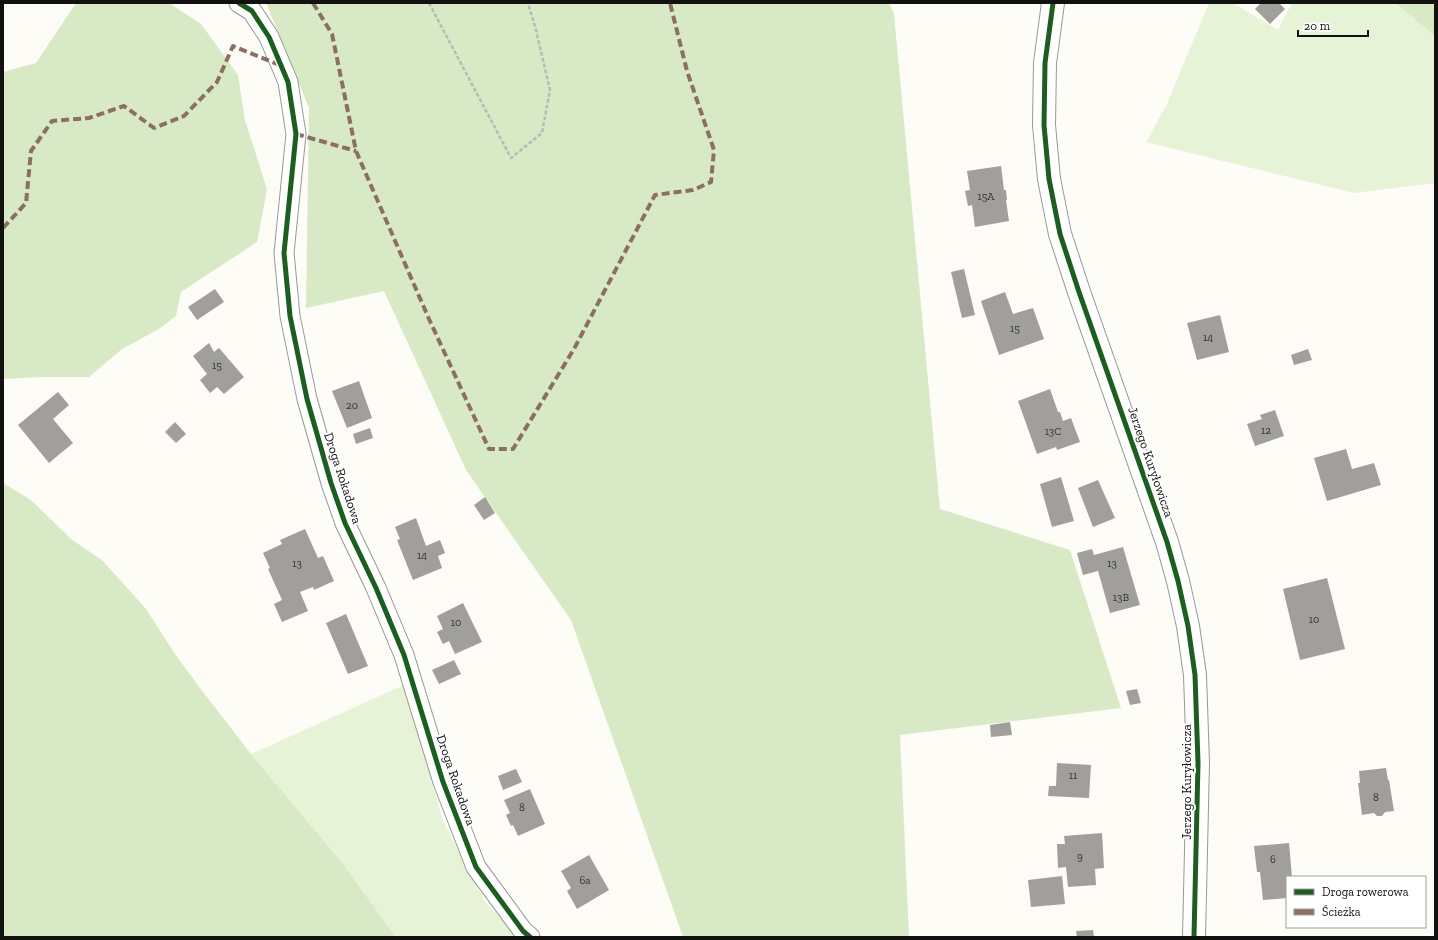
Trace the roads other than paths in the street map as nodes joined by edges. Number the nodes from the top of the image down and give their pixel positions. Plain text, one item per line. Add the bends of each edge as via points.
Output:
1 (240, 3) edge
2 (1053, 3) edge
3 (530, 937) edge
4 (1194, 937) edge

1 - 3 street, Droga Rokadowa via 252,10 269,37 288,82 296,134 284,253 290,316 307,399 331,484 345,523 404,655 443,782 476,867
2 - 4 street, Jerzego Kuryłowicza via 1044,63 1044,125 1049,179 1059,226 1079,292 1167,542 1188,626 1195,675 1198,729

